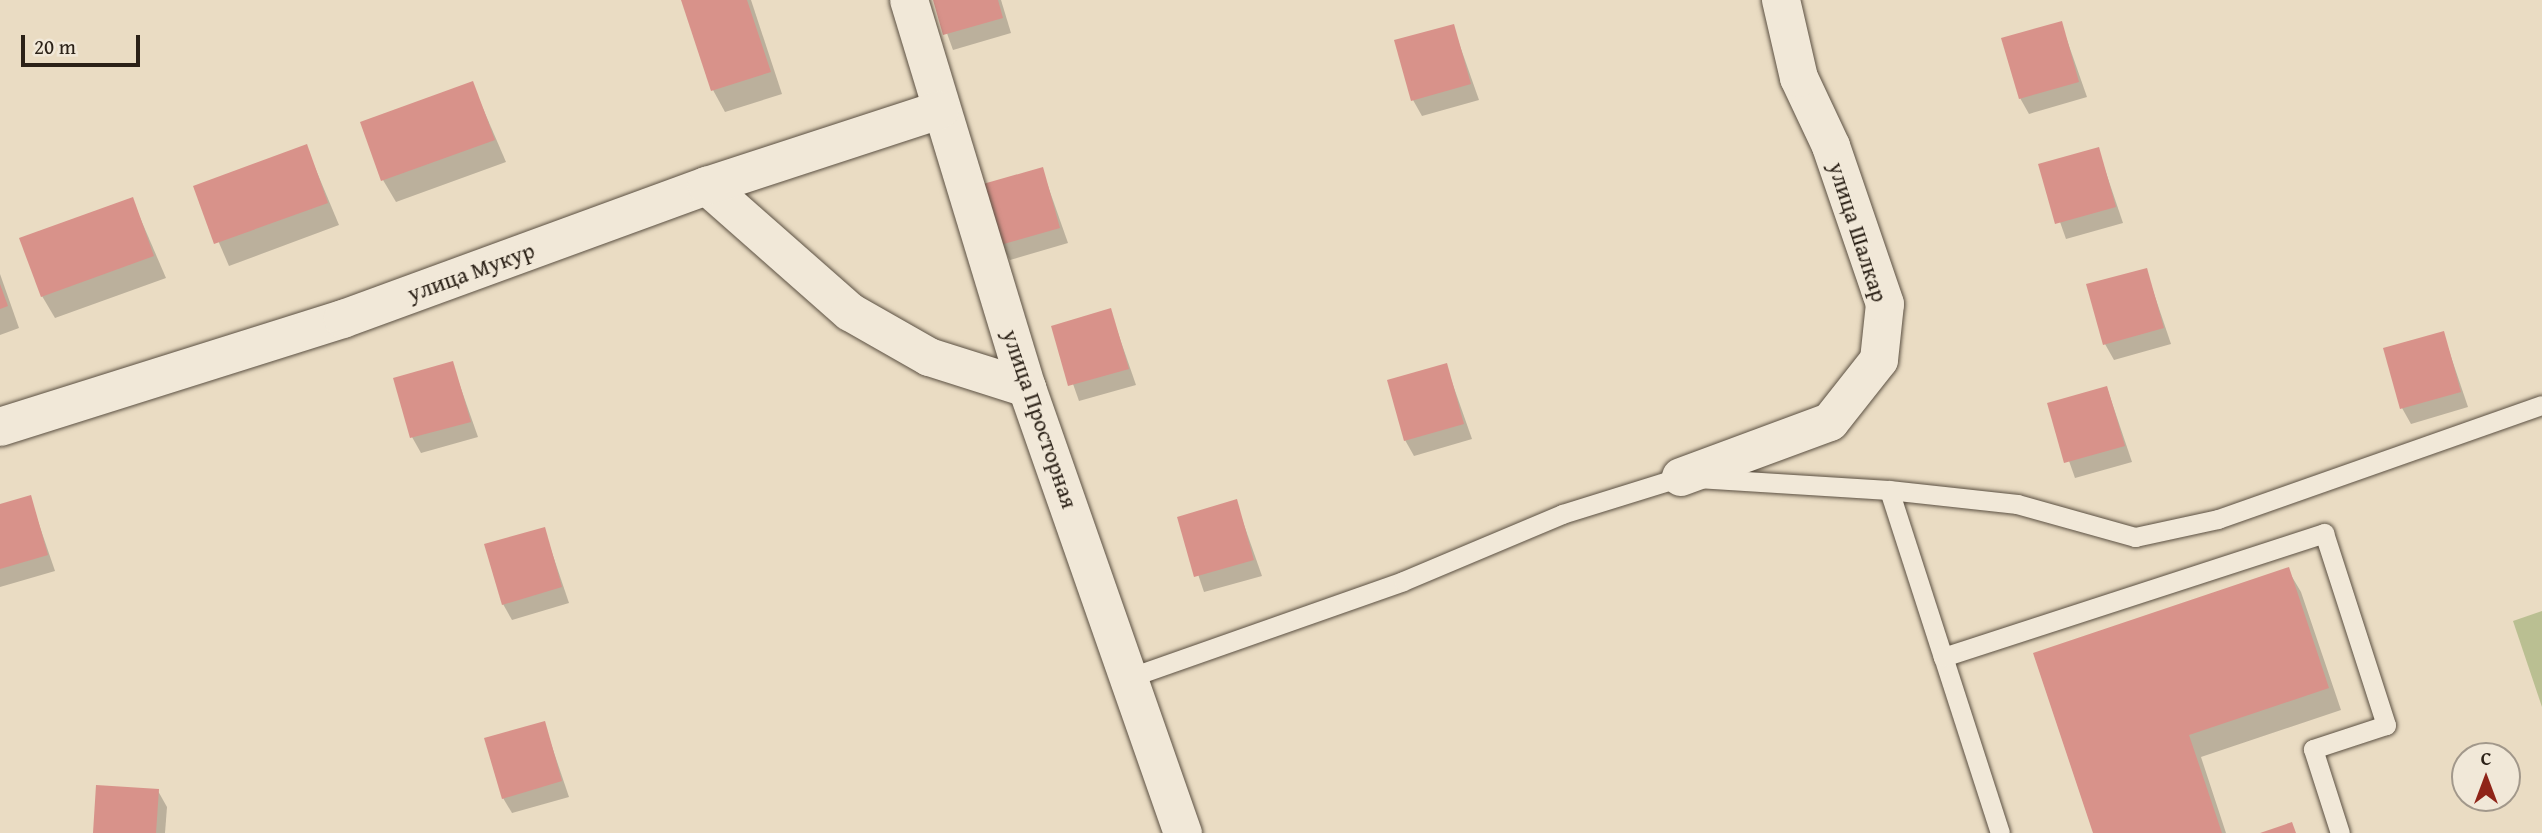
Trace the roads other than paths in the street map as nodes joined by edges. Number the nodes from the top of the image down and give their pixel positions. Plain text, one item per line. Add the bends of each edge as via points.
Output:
1 (909, 0) edge
2 (1781, 0) edge
3 (940, 110) junction
4 (708, 186) junction
5 (1027, 387) junction
6 (2542, 405) edge
7 (0, 427) edge
8 (1681, 477) junction
9 (1889, 490) junction
10 (1943, 657) junction
11 (1131, 677) junction
12 (1183, 833) edge
13 (2000, 833) edge
14 (2340, 833) edge

1 - 3 street, улица Просторная
2 - 8 street, улица Шалкар via 1799,78 1831,146 1885,304 1879,359 1830,422
3 - 4 street, улица Мукур
3 - 5 street, улица Просторная
4 - 5 street via 850,312 929,357
4 - 7 street, улица Мукур via 343,319
5 - 11 street, улица Просторная
6 - 9 lane via 2218,519 2135,537 2017,504
8 - 9 lane
8 - 11 lane via 1562,514 1404,582
9 - 10 lane
10 - 13 lane
10 - 14 lane via 2324,533 2386,725 2313,749
11 - 12 street, улица Просторная

